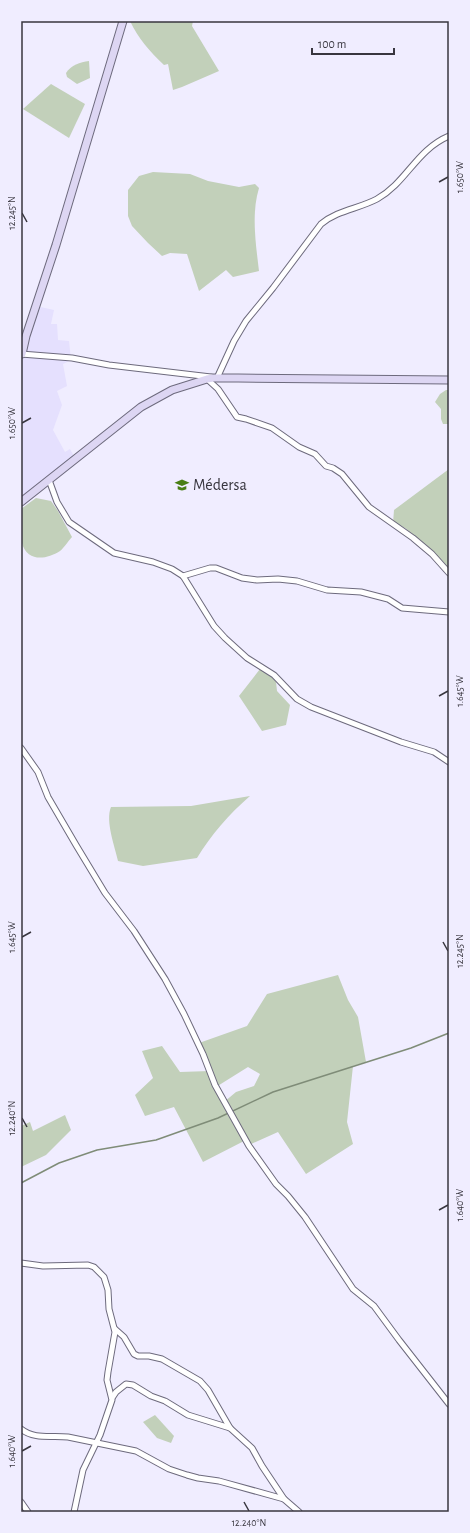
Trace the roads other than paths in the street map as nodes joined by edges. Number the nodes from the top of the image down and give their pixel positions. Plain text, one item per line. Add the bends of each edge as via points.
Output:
1 (123, 21) edge
2 (449, 136) edge
3 (21, 354) edge
4 (212, 378) junction
5 (449, 380) edge
6 (49, 480) junction
7 (21, 502) edge
8 (449, 573) edge
9 (183, 576) junction
10 (449, 612) edge
11 (21, 748) edge
12 (449, 762) edge
13 (21, 1263) edge
14 (114, 1329) junction
15 (112, 1398) junction
16 (448, 1402) edge
17 (449, 1409) edge
18 (230, 1428) junction
19 (21, 1429) edge
20 (96, 1442) junction
21 (284, 1499) junction
22 (21, 1502) edge
23 (28, 1512) edge
24 (74, 1512) edge
25 (299, 1512) edge

1 - 3 street
2 - 4 street via 434,144 419,157 400,181 377,199 341,211 321,224 246,320
3 - 4 street via 72,358
4 - 5 street
4 - 6 street via 172,390 141,407
4 - 8 street via 238,417 272,428 299,447 315,454 326,466 342,474 369,507 413,538
6 - 7 street
6 - 9 street via 57,502 69,522 87,535 114,553 153,562
9 - 10 street via 216,568 242,578 297,581 328,590 361,592 388,599 402,608
9 - 12 street via 214,626 225,638 247,658 274,675 297,699 401,742 434,752
11 - 16 street via 38,772 48,797 105,893 134,930 165,979 203,1054 215,1085 249,1146 276,1184 305,1217 353,1289 374,1306
13 - 14 street via 43,1266 83,1264 94,1267 104,1277
14 - 15 street via 107,1380
14 - 18 street via 124,1337 134,1354 162,1359 200,1382 208,1390
15 - 18 street via 126,1384 133,1385 188,1415
15 - 20 street via 108,1416
16 - 17 street
18 - 21 street via 252,1448
19 - 20 street via 40,1437 58,1436
20 - 21 street via 136,1451 169,1469 187,1475 220,1481
20 - 24 street via 81,1474
21 - 25 street
22 - 23 street

